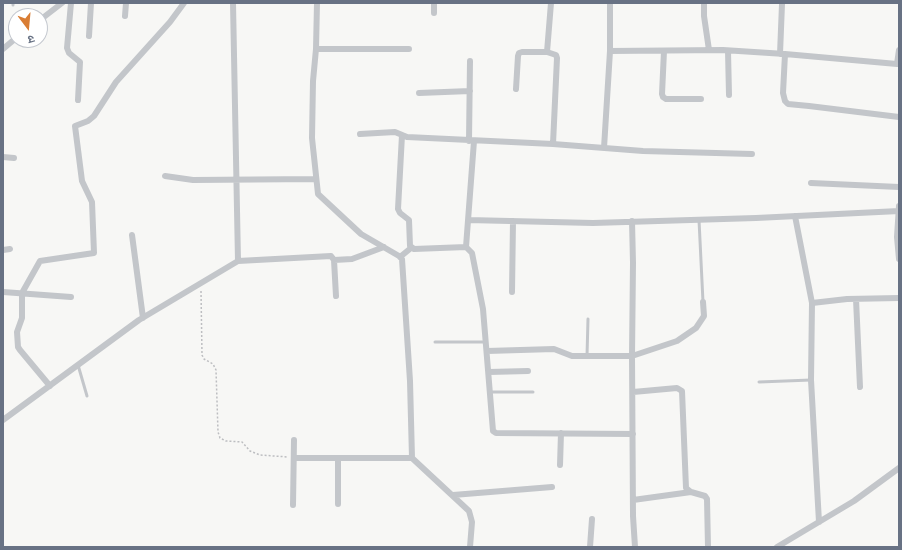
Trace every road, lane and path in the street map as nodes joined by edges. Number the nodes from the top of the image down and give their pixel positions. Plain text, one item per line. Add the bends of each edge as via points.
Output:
1 (62, 3) edge
2 (71, 3) edge
3 (91, 3) edge
4 (126, 3) edge
5 (184, 3) edge
6 (233, 3) edge
7 (317, 3) edge
8 (434, 3) edge
9 (551, 3) edge
10 (610, 3) edge
11 (704, 3) edge
12 (782, 4) dead end
13 (434, 13) dead end
14 (48, 14) edge
15 (125, 16) dead end
16 (89, 36) dead end
17 (409, 48) dead end
18 (316, 49) junction
19 (664, 50) junction
20 (709, 50) junction
21 (899, 50) edge
22 (610, 51) junction
23 (728, 51) junction
24 (547, 52) junction
25 (782, 54) junction
26 (470, 61) dead end
27 (898, 64) edge
28 (516, 89) dead end
29 (470, 92) junction
30 (419, 93) dead end
31 (728, 95) dead end
32 (701, 99) dead end
33 (78, 100) dead end
34 (899, 117) edge
35 (360, 134) dead end
36 (402, 135) junction
37 (472, 141) junction
38 (553, 144) junction
39 (604, 148) junction
40 (752, 154) dead end
41 (3, 157) edge
42 (14, 158) dead end
43 (165, 176) dead end
44 (316, 179) junction
45 (236, 180) junction
46 (811, 183) dead end
47 (899, 187) edge
48 (899, 206) edge
49 (899, 211) edge
50 (795, 216) junction
51 (468, 220) junction
52 (699, 220) junction
53 (513, 221) junction
54 (632, 221) junction
55 (132, 235) dead end
56 (384, 247) junction
57 (411, 248) junction
58 (466, 248) junction
59 (10, 249) dead end
60 (3, 250) edge
61 (400, 258) junction
62 (899, 258) edge
63 (334, 260) junction
64 (238, 261) junction
65 (201, 283) junction
66 (3, 292) edge
67 (512, 292) dead end
68 (22, 293) junction
69 (336, 296) dead end
70 (71, 297) dead end
71 (856, 298) junction
72 (899, 298) edge
73 (703, 302) joint
74 (812, 303) junction
75 (143, 318) junction
76 (588, 319) dead end
77 (435, 342) dead end
78 (486, 342) junction
79 (487, 351) junction
80 (586, 356) junction
81 (632, 356) junction
82 (78, 365) junction
83 (528, 371) dead end
84 (489, 372) junction
85 (812, 380) junction
86 (759, 382) dead end
87 (50, 386) junction
88 (860, 387) dead end
89 (490, 392) junction
90 (533, 392) dead end
91 (633, 392) junction
92 (87, 396) dead end
93 (3, 420) edge
94 (561, 433) junction
95 (633, 434) junction
96 (294, 440) dead end
97 (294, 458) junction
98 (338, 458) junction
99 (412, 458) junction
100 (560, 465) dead end
101 (899, 468) edge
102 (552, 488) dead end
103 (691, 492) junction
104 (453, 495) junction
105 (633, 500) junction
106 (338, 504) dead end
107 (293, 505) dead end
108 (592, 519) dead end
109 (819, 522) junction
110 (470, 547) edge
111 (590, 547) edge
112 (635, 547) edge
113 (708, 547) edge
114 (777, 547) edge

1 - 14 street
2 - 33 street via 67,48 80,62
3 - 16 street
4 - 15 street
5 - 68 street via 116,82 94,116 75,126 82,181 92,202 94,253 40,261
6 - 45 street
7 - 18 street
8 - 13 street
9 - 24 street
10 - 22 street
11 - 20 street
12 - 25 street
17 - 18 street
18 - 44 street via 312,138
19 - 20 street
19 - 22 street
19 - 32 street via 663,97
20 - 23 street
21 - 27 street
22 - 39 street
23 - 25 street
23 - 31 street
24 - 28 street via 520,53
24 - 38 street via 553,53 557,58
25 - 27 street
25 - 34 street via 783,93 788,104
26 - 29 street
29 - 30 street
29 - 37 street
35 - 36 street via 395,132
36 - 37 street
36 - 57 street via 398,209 409,220
37 - 38 street
37 - 51 street
38 - 39 street
39 - 40 street via 643,152
41 - 42 street
43 - 45 street via 193,180
44 - 45 street
44 - 56 street via 321,198 361,234
45 - 64 street
46 - 47 street
48 - 49 street
49 - 50 street
49 - 62 street
50 - 52 street
50 - 74 street
51 - 53 street
51 - 58 street
52 - 54 street
52 - 73 lane
53 - 54 street
53 - 67 street
54 - 81 street
55 - 75 street
56 - 61 street
56 - 63 street via 352,259
57 - 58 street
57 - 61 street
58 - 78 street via 472,253 483,310
59 - 60 street
61 - 99 street via 403,263
63 - 64 street via 331,256
63 - 69 street
64 - 65 street
65 - 75 street
65 - 97 path via 202,355 216,370 220,438 242,442 250,451 260,455
66 - 68 street
68 - 70 street
68 - 87 street via 22,318 17,332 18,347
71 - 72 street
71 - 74 street
71 - 88 street
73 - 81 street via 704,316 696,328 677,341
74 - 85 street
75 - 82 street
76 - 80 lane
77 - 78 lane
78 - 79 street
79 - 80 street via 554,349 570,356
79 - 84 street
80 - 81 street
81 - 91 street
82 - 87 street
82 - 92 lane
83 - 84 street
84 - 89 street
85 - 86 lane
85 - 109 street
87 - 93 street
89 - 90 lane
89 - 94 street via 492,431
91 - 95 street
91 - 103 street via 678,388 682,391 685,483
94 - 95 street
94 - 100 street
95 - 105 street
96 - 97 street
97 - 98 street
97 - 107 street
98 - 99 street
98 - 106 street
99 - 104 street
101 - 109 street via 854,501
102 - 104 street
103 - 105 street
103 - 113 street via 702,494 706,499
104 - 110 street via 466,507 471,517
105 - 112 street
108 - 111 street
109 - 114 street

